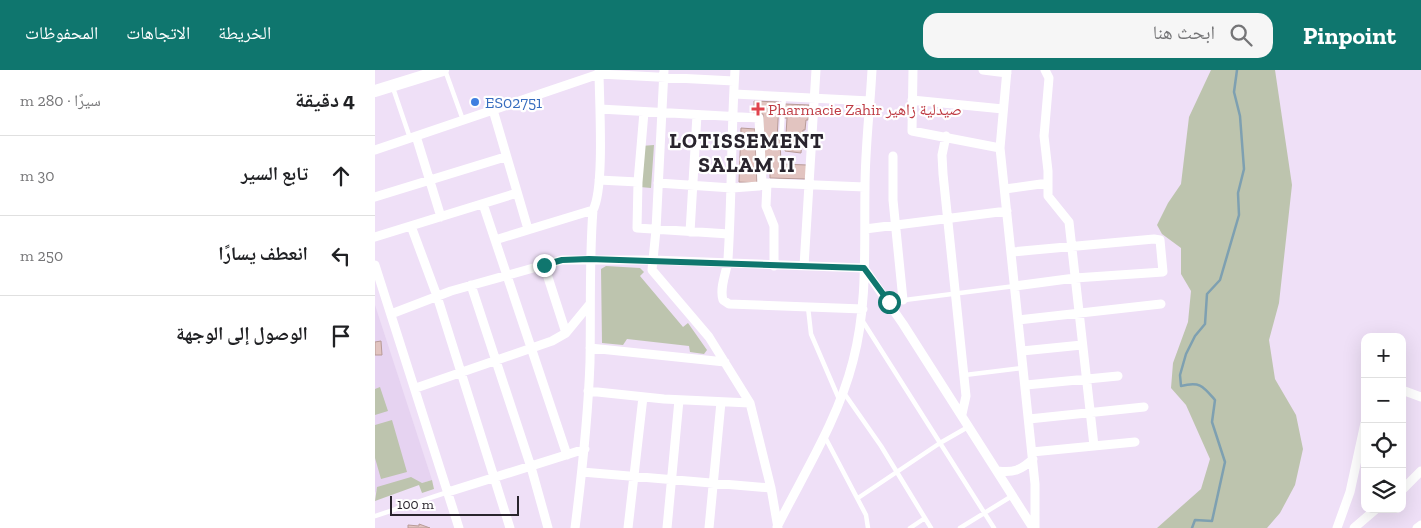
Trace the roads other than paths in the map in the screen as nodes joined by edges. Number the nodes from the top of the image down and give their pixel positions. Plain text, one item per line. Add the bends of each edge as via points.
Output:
1 (444, 70) edge
2 (735, 70) edge
3 (816, 70) edge
4 (872, 70) edge
5 (913, 70) edge
6 (983, 70) edge
7 (1045, 70) edge
8 (599, 72) edge
9 (1007, 72) edge
10 (633, 73) edge
11 (664, 74) edge
12 (697, 75) edge
13 (734, 81) junction
14 (392, 86) junction
15 (375, 91) edge
16 (734, 94) junction
17 (784, 96) junction
18 (813, 98) junction
19 (912, 100) junction
20 (870, 101) junction
21 (600, 109) junction
22 (1003, 109) junction
23 (493, 110) junction
24 (644, 112) junction
25 (663, 113) junction
26 (697, 114) junction
27 (733, 116) junction
28 (463, 120) junction
29 (946, 136) junction
30 (413, 137) junction
31 (781, 138) dead end
32 (1000, 148) junction
33 (375, 150) edge
34 (893, 156) dead end
35 (505, 157) junction
36 (599, 180) junction
37 (430, 181) junction
38 (638, 182) junction
39 (658, 183) junction
40 (1048, 183) junction
41 (764, 184) junction
42 (809, 184) junction
43 (692, 186) junction
44 (865, 187) junction
45 (732, 188) junction
46 (1005, 189) junction
47 (517, 192) junction
48 (375, 197) edge
49 (483, 204) junction
50 (593, 210) junction
51 (1007, 211) junction
52 (441, 217) junction
53 (949, 219) junction
54 (411, 226) junction
55 (895, 227) junction
56 (528, 229) junction
57 (865, 229) junction
58 (656, 230) junction
59 (690, 232) junction
60 (729, 234) junction
61 (375, 237) edge
62 (495, 240) junction
63 (1071, 246) junction
64 (1012, 252) junction
65 (589, 259) junction
66 (653, 260) junction
67 (727, 263) junction
68 (375, 265) edge
69 (544, 265) junction
70 (774, 266) junction
71 (804, 266) junction
72 (864, 268) junction
73 (506, 276) junction
74 (1075, 278) junction
75 (471, 285) junction
76 (1015, 286) junction
77 (956, 293) junction
78 (437, 296) junction
79 (903, 300) junction
80 (889, 302) junction
81 (589, 304) junction
82 (1161, 304) dead end
83 (808, 307) junction
84 (863, 308) junction
85 (1078, 312) junction
86 (391, 314) junction
87 (862, 319) junction
88 (1018, 320) junction
89 (566, 333) junction
90 (1082, 345) junction
91 (590, 348) junction
92 (530, 349) junction
93 (1022, 351) junction
94 (494, 362) junction
95 (725, 362) junction
96 (1024, 368) junction
97 (460, 372) junction
98 (965, 375) junction
99 (1118, 376) dead end
100 (1086, 379) junction
101 (1026, 385) junction
102 (416, 388) junction
103 (588, 391) junction
104 (1406, 391) edge
105 (841, 396) junction
106 (643, 397) junction
107 (1421, 397) edge
108 (679, 400) junction
109 (721, 402) junction
110 (750, 403) junction
111 (1144, 407) dead end
112 (1089, 413) junction
113 (962, 414) junction
114 (1029, 420) junction
115 (970, 426) junction
116 (824, 436) junction
117 (1361, 441) edge
118 (1135, 442) dead end
119 (940, 443) junction
120 (1094, 446) junction
121 (585, 450) junction
122 (567, 455) junction
123 (1032, 456) junction
124 (531, 466) junction
125 (897, 471) junction
126 (997, 471) junction
127 (1421, 471) edge
128 (582, 472) junction
129 (634, 475) junction
130 (495, 477) junction
131 (671, 478) junction
132 (713, 483) junction
133 (1406, 486) edge
134 (771, 488) junction
135 (448, 492) junction
136 (1013, 495) junction
137 (857, 498) junction
138 (984, 512) junction
139 (1372, 513) edge
140 (375, 516) edge
141 (925, 518) junction
142 (1421, 525) edge
143 (777, 527) edge
144 (459, 528) edge
145 (510, 528) edge
146 (548, 528) edge
147 (575, 528) edge
148 (628, 528) edge
149 (667, 528) edge
150 (709, 528) edge
151 (868, 528) edge
152 (910, 528) edge
153 (931, 528) edge
154 (960, 528) edge
155 (994, 528) edge
156 (1034, 528) edge
157 (1337, 528) edge
158 (1354, 528) edge
159 (1417, 528) edge

1 - 14 street
1 - 28 lane
2 - 13 street
3 - 18 street
4 - 20 street
5 - 19 street
6 - 9 street
7 - 40 street via 1049,78 1044,136
8 - 10 street
8 - 21 street
8 - 23 street
9 - 22 street
10 - 11 street
11 - 12 street
11 - 25 street
12 - 13 street
13 - 16 street
14 - 15 street
14 - 30 lane
16 - 17 street
16 - 27 street
17 - 18 street
17 - 31 lane
18 - 20 street
18 - 42 street
19 - 22 street
19 - 29 street via 912,131
20 - 44 street
21 - 24 street
21 - 36 street
22 - 32 street
23 - 28 street
23 - 35 street
24 - 25 street
24 - 38 street
25 - 26 street
25 - 39 street
26 - 27 street
26 - 43 street
27 - 41 street via 759,118
27 - 45 street
28 - 30 street
29 - 32 street
29 - 53 street via 942,155
30 - 33 street
30 - 37 street
32 - 46 street
34 - 55 street
35 - 37 street
35 - 47 street
36 - 38 street
36 - 50 street
37 - 48 street
37 - 52 street
38 - 58 street via 637,226 639,229
39 - 43 street
39 - 58 street
40 - 46 street
40 - 63 street via 1049,200 1069,222
41 - 42 street
41 - 45 street
41 - 70 street via 774,226
42 - 44 street
42 - 71 street
43 - 45 street
43 - 59 street
44 - 57 street
45 - 60 street
46 - 51 street
47 - 49 street
47 - 56 street
49 - 52 street
49 - 62 street
50 - 56 street
50 - 65 street
51 - 53 street
51 - 64 street
52 - 54 street
53 - 55 street
53 - 77 street
54 - 61 street
54 - 78 street
55 - 57 street
55 - 79 street
56 - 62 street
57 - 72 street
58 - 59 street
58 - 66 street
59 - 60 street
60 - 67 street
62 - 73 street
63 - 64 street
63 - 74 street
63 - 74 street via 1154,239 1161,242 1163,272
64 - 76 street
65 - 66 street
65 - 69 street via 562,260
65 - 81 street
66 - 67 street
66 - 95 street via 652,270 692,314
67 - 70 street
67 - 83 street via 721,292 725,304
68 - 86 street
69 - 73 street
69 - 89 street
70 - 71 street
71 - 72 street
72 - 80 street
72 - 84 street
73 - 75 street
73 - 92 street
74 - 76 street
74 - 85 street
75 - 78 street
75 - 94 street
76 - 77 lane
76 - 88 street
77 - 79 lane
77 - 98 street
78 - 86 street
78 - 97 street
79 - 80 lane
80 - 113 street
81 - 89 street
81 - 91 street
82 - 85 street
83 - 84 street
83 - 105 lane via 811,334
84 - 87 street
85 - 88 street
85 - 90 street
86 - 102 street
87 - 105 street
87 - 119 lane
88 - 93 street
89 - 92 street
90 - 93 street
90 - 100 street
91 - 95 street
91 - 103 street
92 - 94 street
92 - 122 street
93 - 96 street
94 - 97 street
94 - 124 street
95 - 110 street
96 - 98 lane
96 - 101 street
97 - 102 street
97 - 130 street
98 - 113 street via 966,403
99 - 100 street
100 - 101 street
100 - 112 street
101 - 114 street
102 - 135 street
103 - 106 street
103 - 121 street
104 - 107 street
105 - 116 street
105 - 125 lane via 868,424
106 - 108 street
106 - 129 street
108 - 109 street
108 - 131 street
109 - 110 street
109 - 132 street
110 - 134 street
111 - 112 street
112 - 114 street
112 - 120 street
113 - 115 street
114 - 123 street
115 - 119 lane
115 - 126 street
116 - 137 lane
116 - 143 street
117 - 157 street
118 - 120 street
119 - 125 lane
119 - 138 lane
120 - 123 street
121 - 122 street
121 - 128 street
122 - 124 street
123 - 126 street via 1021,470
123 - 156 street
124 - 130 street
124 - 146 street
125 - 137 lane
125 - 141 lane
126 - 136 street
127 - 133 street
128 - 129 street
128 - 147 street
129 - 131 street
129 - 148 street
130 - 135 street
130 - 145 street
131 - 132 street
131 - 149 street
132 - 134 street
132 - 150 street
134 - 143 street
135 - 140 lane
135 - 144 street
136 - 138 lane
136 - 156 street
137 - 151 lane via 866,515
138 - 154 lane
138 - 155 lane
139 - 158 street
141 - 152 lane
141 - 153 lane
142 - 159 street

